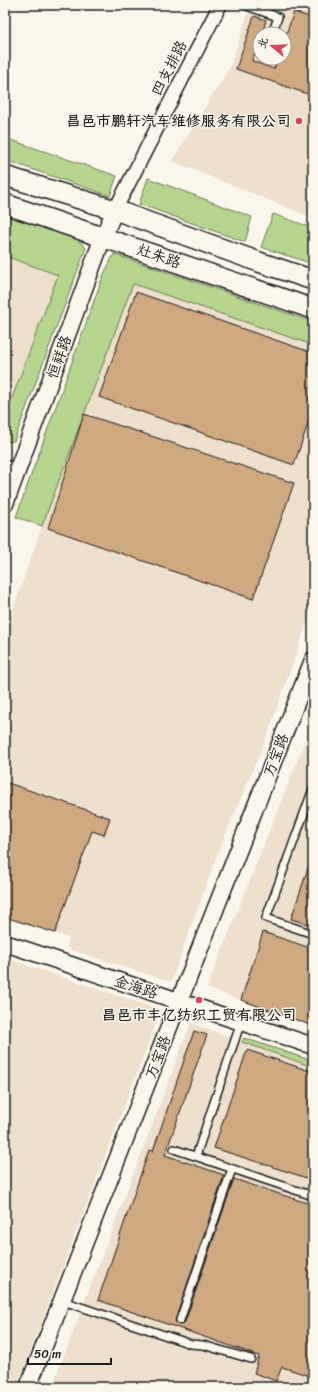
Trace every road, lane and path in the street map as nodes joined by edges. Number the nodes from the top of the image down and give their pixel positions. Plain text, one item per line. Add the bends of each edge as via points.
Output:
1 (220, 5) edge
2 (244, 5) edge
3 (275, 26) edge
4 (5, 176) edge
5 (5, 204) edge
6 (115, 210) junction
7 (103, 237) junction
8 (313, 280) edge
9 (313, 309) edge
10 (12, 466) edge
11 (5, 504) edge
12 (313, 660) edge
13 (313, 789) edge
14 (313, 934) edge
15 (5, 943) edge
16 (180, 1001) junction
17 (241, 1021) junction
18 (313, 1046) edge
19 (174, 1149) dead end
20 (196, 1156) junction
21 (232, 1169) junction
22 (313, 1196) edge
23 (63, 1301) junction
24 (180, 1320) dead end
25 (250, 1360) dead end
26 (28, 1387) edge

1 - 6 street, 四支排路
2 - 3 lane via 278,17
4 - 6 main road, 灶朱路
5 - 7 main road, 灶朱路
6 - 7 street, 恒祥路
6 - 8 main road, 灶朱路
7 - 9 main road, 灶朱路
7 - 10 street, 恒祥路
10 - 11 street, 恒祥路
12 - 16 street, 万宝路
13 - 14 lane via 266,918
15 - 16 street, 金海路
16 - 17 street, 金海路
16 - 23 street, 万宝路
17 - 18 street, 金海路
17 - 20 lane
19 - 20 lane
20 - 21 lane
21 - 22 lane
21 - 24 lane
23 - 25 lane via 191,1344 203,1345
23 - 26 street, 万宝路

